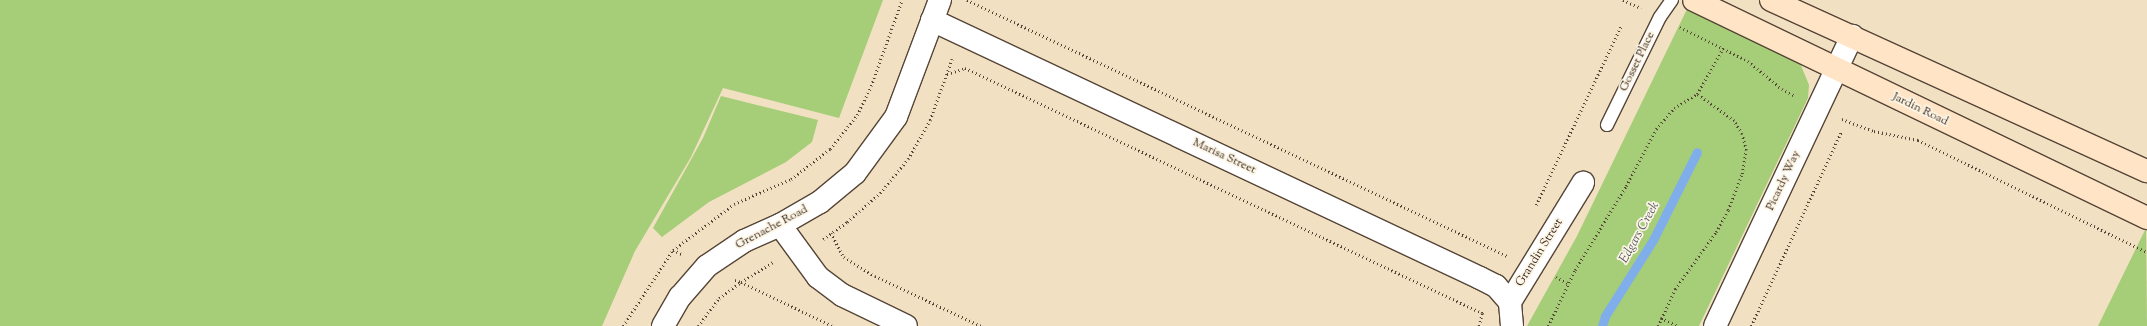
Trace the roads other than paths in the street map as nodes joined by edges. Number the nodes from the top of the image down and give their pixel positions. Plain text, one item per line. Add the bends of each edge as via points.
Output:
1 (940, 0) edge
2 (1672, 0) edge
3 (1694, 0) edge
4 (1771, 0) edge
5 (932, 20) junction
6 (1852, 36) junction
7 (1838, 70) junction
8 (1607, 125) dead end
9 (2147, 171) edge
10 (1583, 183) dead end
11 (2147, 218) edge
12 (780, 225) junction
13 (1510, 302) junction
14 (663, 326) edge
15 (906, 326) edge
16 (1512, 326) edge
17 (1715, 326) edge

1 - 5 street, Grenache Road
2 - 8 lane, Gosset Place via 1653,32
3 - 7 street, Jardin Road
4 - 6 street
5 - 12 street, Grenache Road via 896,117 855,173 820,202
5 - 13 street, Marisa Street via 1480,278 1496,286
6 - 7 street, Picardy Way
6 - 9 street
7 - 11 street, Jardin Road
7 - 17 street, Picardy Way
10 - 13 street, Grandin Street
12 - 14 street, Grenache Road via 744,241 706,266 680,297
12 - 15 street via 818,277 842,295
13 - 16 street

